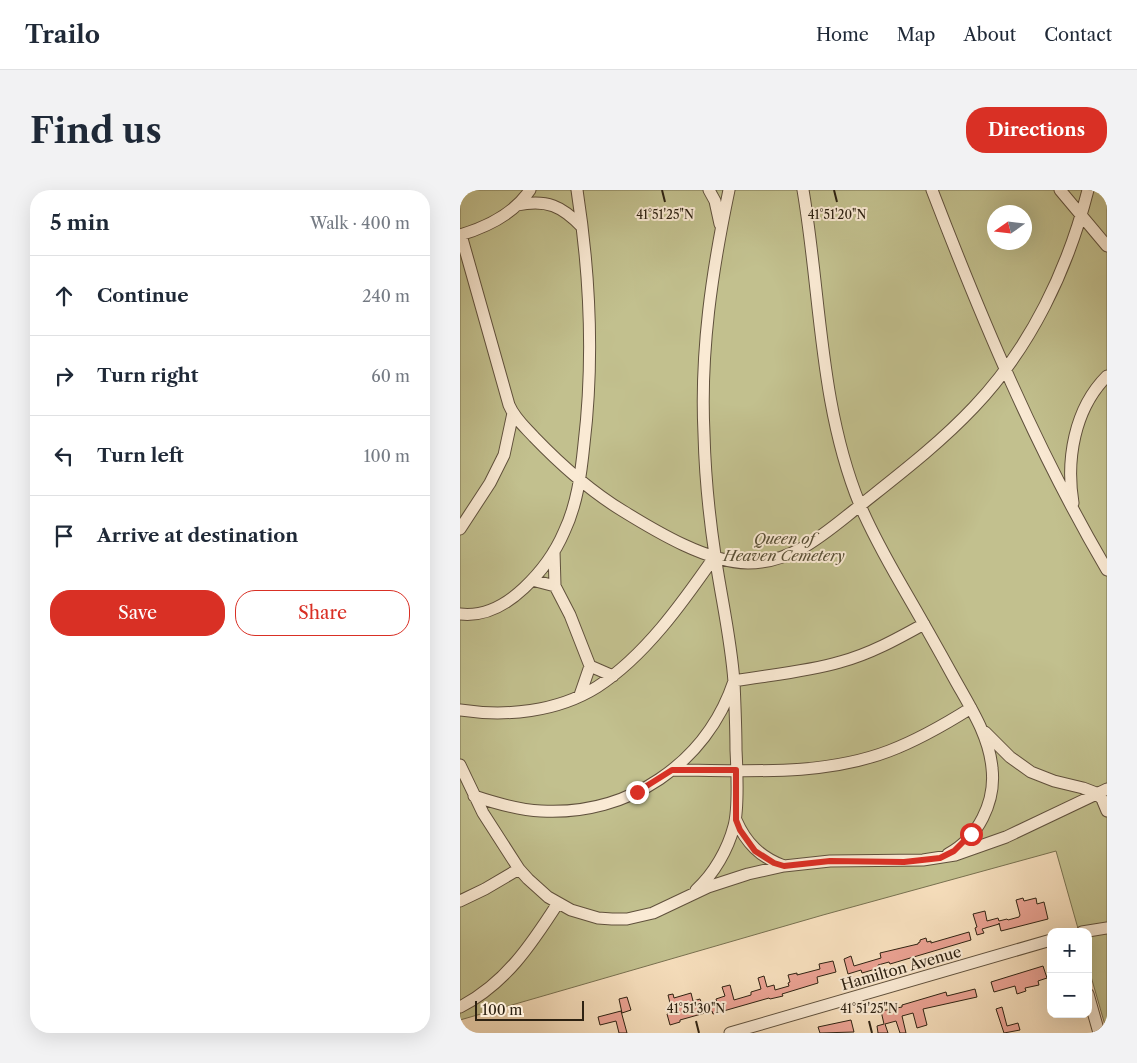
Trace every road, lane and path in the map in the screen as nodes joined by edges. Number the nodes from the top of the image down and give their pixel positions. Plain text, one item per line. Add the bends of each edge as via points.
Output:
1 (530, 190) edge
2 (577, 190) edge
3 (709, 190) edge
4 (729, 190) edge
5 (803, 190) edge
6 (932, 190) edge
7 (1060, 190) edge
8 (1088, 190) edge
9 (517, 205) junction
10 (1081, 215) junction
11 (582, 227) junction
12 (721, 228) junction
13 (460, 235) edge
14 (1107, 246) edge
15 (1005, 369) junction
16 (1107, 376) edge
17 (512, 413) junction
18 (579, 479) junction
19 (860, 505) junction
20 (1075, 513) junction
21 (460, 530) edge
22 (554, 551) junction
23 (715, 556) junction
24 (1106, 568) edge
25 (532, 580) junction
26 (555, 586) junction
27 (460, 614) edge
28 (924, 624) junction
29 (590, 666) junction
30 (613, 676) junction
31 (734, 681) junction
32 (580, 695) junction
33 (971, 708) junction
34 (460, 710) edge
35 (981, 727) junction
36 (460, 765) edge
37 (672, 770) junction
38 (736, 770) junction
39 (1102, 792) edge
40 (474, 796) junction
41 (1107, 811) edge
42 (736, 820) junction
43 (940, 858) junction
44 (784, 866) junction
45 (519, 869) junction
46 (692, 894) junction
47 (460, 901) edge
48 (558, 903) junction
49 (1107, 928) edge
50 (1092, 930) edge
51 (1047, 941) edge
52 (460, 1007) edge
53 (1092, 1008) edge
54 (730, 1033) edge
55 (1099, 1033) edge

1 - 9 street
2 - 11 street
3 - 12 street
4 - 12 street
5 - 19 street via 833,413
6 - 15 street
7 - 10 street
8 - 10 street
9 - 11 street via 535,202 551,205 567,213
9 - 13 street via 495,221
10 - 14 street
10 - 15 street via 1048,299 1023,345
11 - 18 street via 587,272 589,357 586,431
12 - 23 street via 712,280 704,374 706,470
13 - 17 street
15 - 19 street via 975,406 937,444
15 - 20 street
16 - 20 street via 1092,395 1072,448 1071,492
17 - 18 street
17 - 21 street via 504,456
18 - 22 street via 570,516
18 - 23 street via 632,517 672,539
19 - 23 street via 813,542 788,556 748,563
19 - 28 street
20 - 24 street
22 - 25 street
22 - 26 street
23 - 30 street via 676,611
23 - 31 street
25 - 26 street
25 - 27 street via 501,606 488,612
26 - 29 street
28 - 31 street via 881,647 842,662
28 - 33 street
29 - 30 street
29 - 32 street
30 - 32 street
31 - 37 street via 714,723
31 - 38 street
32 - 34 street via 526,711 493,714
33 - 35 street
33 - 38 street via 917,739 859,760 807,768
35 - 39 street via 1005,753 1031,772
35 - 43 street via 992,767 992,794 978,826 954,851
36 - 40 street
37 - 38 street
37 - 40 street via 627,797 587,809 538,811
38 - 42 street
39 - 41 street
39 - 43 street via 1006,837
40 - 45 street
42 - 44 street via 744,838 755,851
42 - 46 street via 717,864
43 - 44 street via 904,862 830,861
44 - 46 street via 728,880
45 - 47 street
45 - 48 street via 539,890
46 - 48 street via 653,913 627,919 598,918
48 - 52 street via 510,970
49 - 50 street
51 - 54 street, Hamilton Avenue
53 - 55 street

